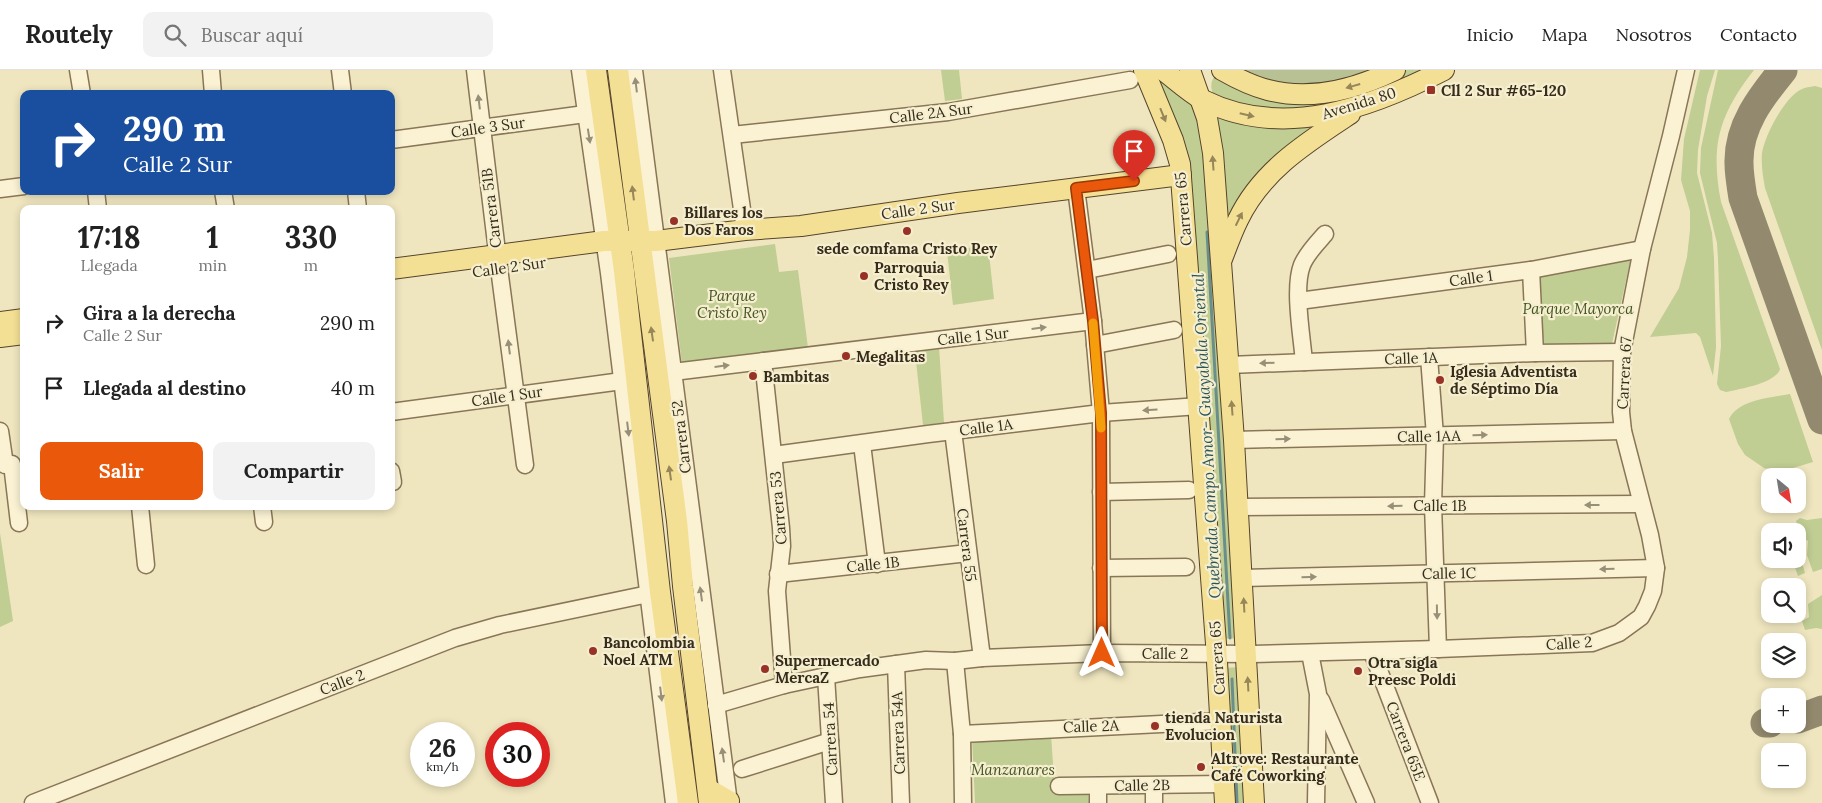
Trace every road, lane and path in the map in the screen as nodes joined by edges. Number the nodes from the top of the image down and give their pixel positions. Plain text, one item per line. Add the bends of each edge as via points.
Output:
1 (78, 70) edge
2 (211, 70) edge
3 (340, 70) edge
4 (475, 70) edge
5 (580, 70) edge
6 (596, 70) edge
7 (618, 70) edge
8 (634, 70) edge
9 (722, 70) edge
10 (1163, 70) edge
11 (1190, 70) edge
12 (1213, 70) edge
13 (1222, 70) edge
14 (1395, 70) edge
15 (1444, 70) edge
16 (1686, 70) edge
17 (1137, 75) edge
18 (81, 90) edge
19 (213, 90) edge
20 (342, 90) edge
21 (1208, 102) junction
22 (1364, 105) junction
23 (585, 114) junction
24 (633, 126) junction
25 (482, 128) junction
26 (732, 136) junction
27 (395, 139) edge
28 (1181, 175) junction
29 (20, 186) edge
30 (1076, 188) junction
31 (0, 189) edge
32 (745, 230) junction
33 (1325, 234) dead end
34 (627, 244) junction
35 (1642, 250) junction
36 (1168, 254) dead end
37 (498, 262) junction
38 (1220, 264) junction
39 (395, 269) edge
40 (1087, 270) junction
41 (1531, 270) junction
42 (395, 282) edge
43 (1299, 301) junction
44 (20, 320) edge
45 (1093, 321) junction
46 (0, 322) edge
47 (1174, 330) dead end
48 (20, 334) edge
49 (0, 337) edge
50 (1095, 345) junction
51 (1535, 352) junction
52 (1622, 352) junction
53 (1430, 357) junction
54 (764, 361) junction
55 (1304, 362) junction
56 (1229, 365) junction
57 (673, 372) junction
58 (622, 380) junction
59 (515, 395) junction
60 (1199, 406) junction
61 (395, 411) edge
62 (1101, 413) junction
63 (0, 431) edge
64 (953, 431) junction
65 (1623, 431) junction
66 (1435, 436) junction
67 (1234, 440) junction
68 (862, 444) junction
69 (774, 455) junction
70 (10, 464) edge
71 (525, 465) dead end
72 (641, 472) junction
73 (1189, 490) dead end
74 (1101, 492) junction
75 (1641, 504) junction
76 (1433, 505) junction
77 (1238, 508) junction
78 (140, 510) edge
79 (684, 519) junction
80 (20, 523) dead end
81 (968, 553) junction
82 (877, 564) junction
83 (146, 565) dead end
84 (1186, 566) dead end
85 (1101, 568) junction
86 (1656, 568) junction
87 (778, 574) junction
88 (1436, 574) junction
89 (1243, 578) junction
90 (655, 593) junction
91 (1641, 616) joint
92 (1438, 650) junction
93 (1372, 652) junction
94 (1102, 653) junction
95 (1217, 653) junction
96 (1310, 653) junction
97 (1246, 654) junction
98 (982, 658) junction
99 (955, 661) junction
100 (896, 664) junction
101 (826, 676) junction
102 (784, 686) junction
103 (1318, 694) junction
104 (716, 705) junction
105 (1221, 721) junction
106 (962, 734) junction
107 (830, 741) junction
108 (742, 769) dead end
109 (1059, 786) dead end
110 (1098, 786) junction
111 (1154, 786) junction
112 (677, 789) edge
113 (1225, 793) edge
114 (719, 799) edge
115 (33, 803) edge
116 (688, 803) edge
117 (834, 803) edge
118 (901, 803) edge
119 (964, 803) edge
120 (1098, 803) edge
121 (1154, 803) edge
122 (1254, 803) edge
123 (1316, 803) edge
124 (1366, 803) edge
125 (1430, 803) edge

1 - 18 street
2 - 19 street
3 - 20 street
25 -> 4 street, Carrera 51B
5 - 23 street, Carrera 52
6 - 34 main road, Carrera 52
7 - 24 main road, Carrera 52
24 -> 8 street, Carrera 52
9 - 26 street
10 - 21 main road, Avenida 80
11 - 21 main road, Carrera 65
12 - 21 main road via 1205,85
14 -> 13 main road, Avenida 80 via 1353,86 1309,95 1267,90
15 - 22 main road, Avenida 80
16 - 35 street, Carrera 67
17 - 26 street, Calle 2A Sur via 948,112
17 -> 28 main road, Carrera 65 via 1173,140
21 -> 22 main road, Avenida 80 via 1256,117 1292,119 1332,114
38 -> 21 main road, Carrera 65
38 -> 22 main road via 1238,219 1263,181 1291,154
23 - 25 street, Calle 3 Sur
23 -> 34 street, Carrera 52
34 -> 24 main road, Carrera 52
25 - 27 street, Calle 3 Sur
25 - 37 street, Carrera 51B
26 - 32 street
28 - 30 main road, Calle 2 Sur
28 - 60 main road, Carrera 65
29 - 31 street
30 - 32 main road, Calle 2 Sur via 801,226
30 - 40 street
32 - 34 main road, Calle 2 Sur
33 - 43 street via 1302,266
34 - 37 main road, Calle 2 Sur
34 - 57 street, Carrera 52
34 - 58 street, Carrera 52
34 - 72 main road, Carrera 52
79 -> 34 main road, Carrera 52
35 - 41 street, Calle 1
35 - 52 street, Carrera 67
36 - 40 street
37 - 39 main road, Calle 2 Sur
37 - 42 main road, Calle 2 Sur
59 -> 37 street, Carrera 51B
38 - 56 main road, Carrera 65
40 - 45 street
41 - 43 street, Calle 1
41 - 51 street
43 - 55 street
44 - 46 main road
45 - 50 street
54 -> 45 street, Calle 1 Sur
47 - 50 street
48 - 49 main road
50 - 62 street
51 - 52 street, Calle 1A
51 - 53 street, Calle 1A
52 - 65 street, Carrera 67
53 - 55 street, Calle 1A
53 - 66 street
57 -> 54 street, Calle 1 Sur
54 - 69 street, Carrera 53
55 -> 56 street, Calle 1A
67 -> 56 main road, Carrera 65
57 - 79 street, Carrera 52
58 - 59 street, Calle 1 Sur
58 -> 72 street, Carrera 52
59 - 61 street, Calle 1 Sur
59 - 71 street, Carrera 51B
60 -> 62 street, Calle 1A
60 - 95 main road, Carrera 65
62 - 64 street, Calle 1A
62 - 74 street
63 - 70 street
64 - 68 street, Calle 1A
64 - 81 street, Carrera 55
66 -> 65 street, Calle 1AA
65 - 75 street, Carrera 67
67 -> 66 street, Calle 1AA
66 - 76 street
67 - 77 main road, Carrera 65
68 - 69 street, Calle 1A
68 - 82 street
69 - 87 street, Carrera 53 via 782,546
70 - 80 street
72 - 90 main road, Carrera 52
73 - 74 street
74 - 85 street
75 -> 76 street, Calle 1B
75 - 86 street, Carrera 67
76 -> 77 street, Calle 1B
76 - 88 street
77 - 89 main road, Carrera 65
78 - 83 street
104 -> 79 street, Carrera 52
79 - 114 main road, Carrera 52 via 682,586
81 - 82 street, Calle 1B
81 - 98 street, Carrera 55
82 - 87 street, Calle 1B
84 - 85 street
85 - 94 street
86 -> 88 street, Calle 1C
86 - 91 street, Carrera 67 via 1653,591
87 - 102 street, Carrera 53
89 -> 88 street, Calle 1C
88 -> 92 street
97 -> 89 main road, Carrera 65
90 -> 112 main road, Carrera 52
90 - 115 street, Calle 2 via 500,625 455,638
91 - 92 street, Calle 2 via 1619,633 1592,643
92 - 93 street, Calle 2
93 - 96 street, Calle 2
93 - 125 street, Carrera 65E
94 - 95 street, Calle 2
94 - 98 street, Calle 2
95 - 97 street, Calle 2
95 - 105 main road, Carrera 65
96 - 97 street, Calle 2
96 - 103 street
122 -> 97 main road, Carrera 65
98 - 99 street, Calle 2
99 - 100 street, Calle 2
99 - 106 street
100 - 101 street, Calle 2
100 - 118 street, Carrera 54A
101 - 102 street, Calle 2
101 - 107 street, Carrera 54
102 - 104 street, Calle 2
103 - 123 street
103 - 124 street
114 -> 104 street, Carrera 52
105 - 106 street, Calle 2A
105 - 113 main road, Carrera 65
106 - 119 street
107 - 108 street
107 - 117 street, Carrera 54
109 - 110 street, Calle 2B
110 - 111 street, Calle 2B
110 - 120 street
111 - 113 street, Calle 2B
111 - 121 street
112 - 116 main road, Carrera 52

